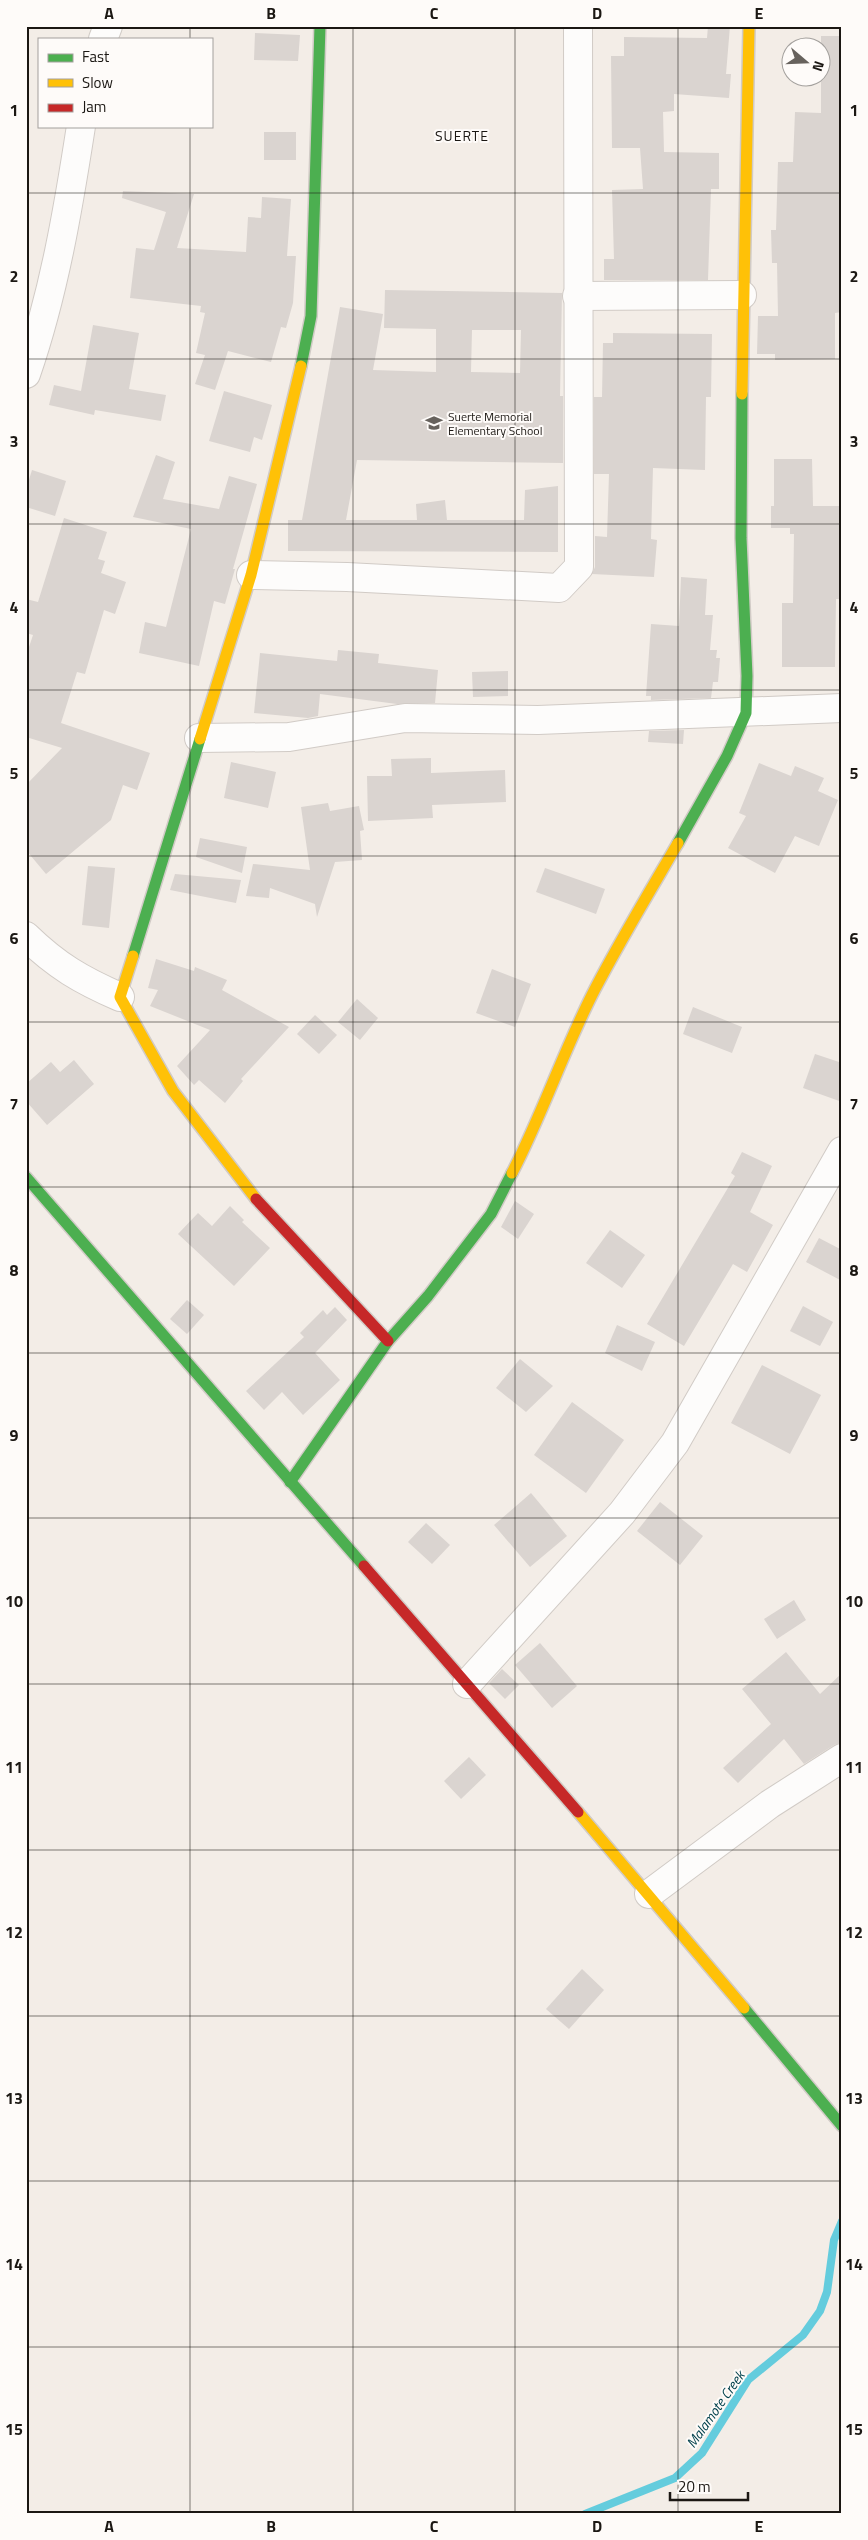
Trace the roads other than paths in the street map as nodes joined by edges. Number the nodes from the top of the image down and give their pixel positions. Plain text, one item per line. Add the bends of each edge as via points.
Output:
1 (108, 26) edge
2 (320, 26) edge
3 (578, 26) edge
4 (749, 26) edge
5 (103, 38) edge
6 (81, 128) edge
7 (742, 295) junction
8 (577, 296) junction
9 (26, 374) edge
10 (251, 575) junction
11 (842, 708) edge
12 (746, 713) junction
13 (199, 738) junction
14 (26, 936) edge
15 (120, 997) junction
16 (842, 1151) edge
17 (26, 1177) edge
18 (388, 1341) junction
19 (290, 1482) junction
20 (467, 1684) junction
21 (842, 1758) edge
22 (649, 1894) junction
23 (842, 2126) edge

1 - 5 street
2 - 10 street via 311,316
3 - 8 street
4 - 7 street
6 - 9 street via 52,289
7 - 8 street
7 - 12 street via 741,538
8 - 10 street via 579,566 559,588
10 - 13 street
11 - 12 street
12 - 13 street via 538,720 405,718 289,737
12 - 18 street via 728,756 595,989 537,1124 491,1214 428,1296
13 - 15 street
14 - 15 street via 48,957 84,982
15 - 18 street via 173,1091 246,1188
16 - 20 street via 674,1443 622,1513
17 - 19 street
18 - 19 street
19 - 20 street
20 - 22 street
21 - 22 street via 770,1804
22 - 23 street

